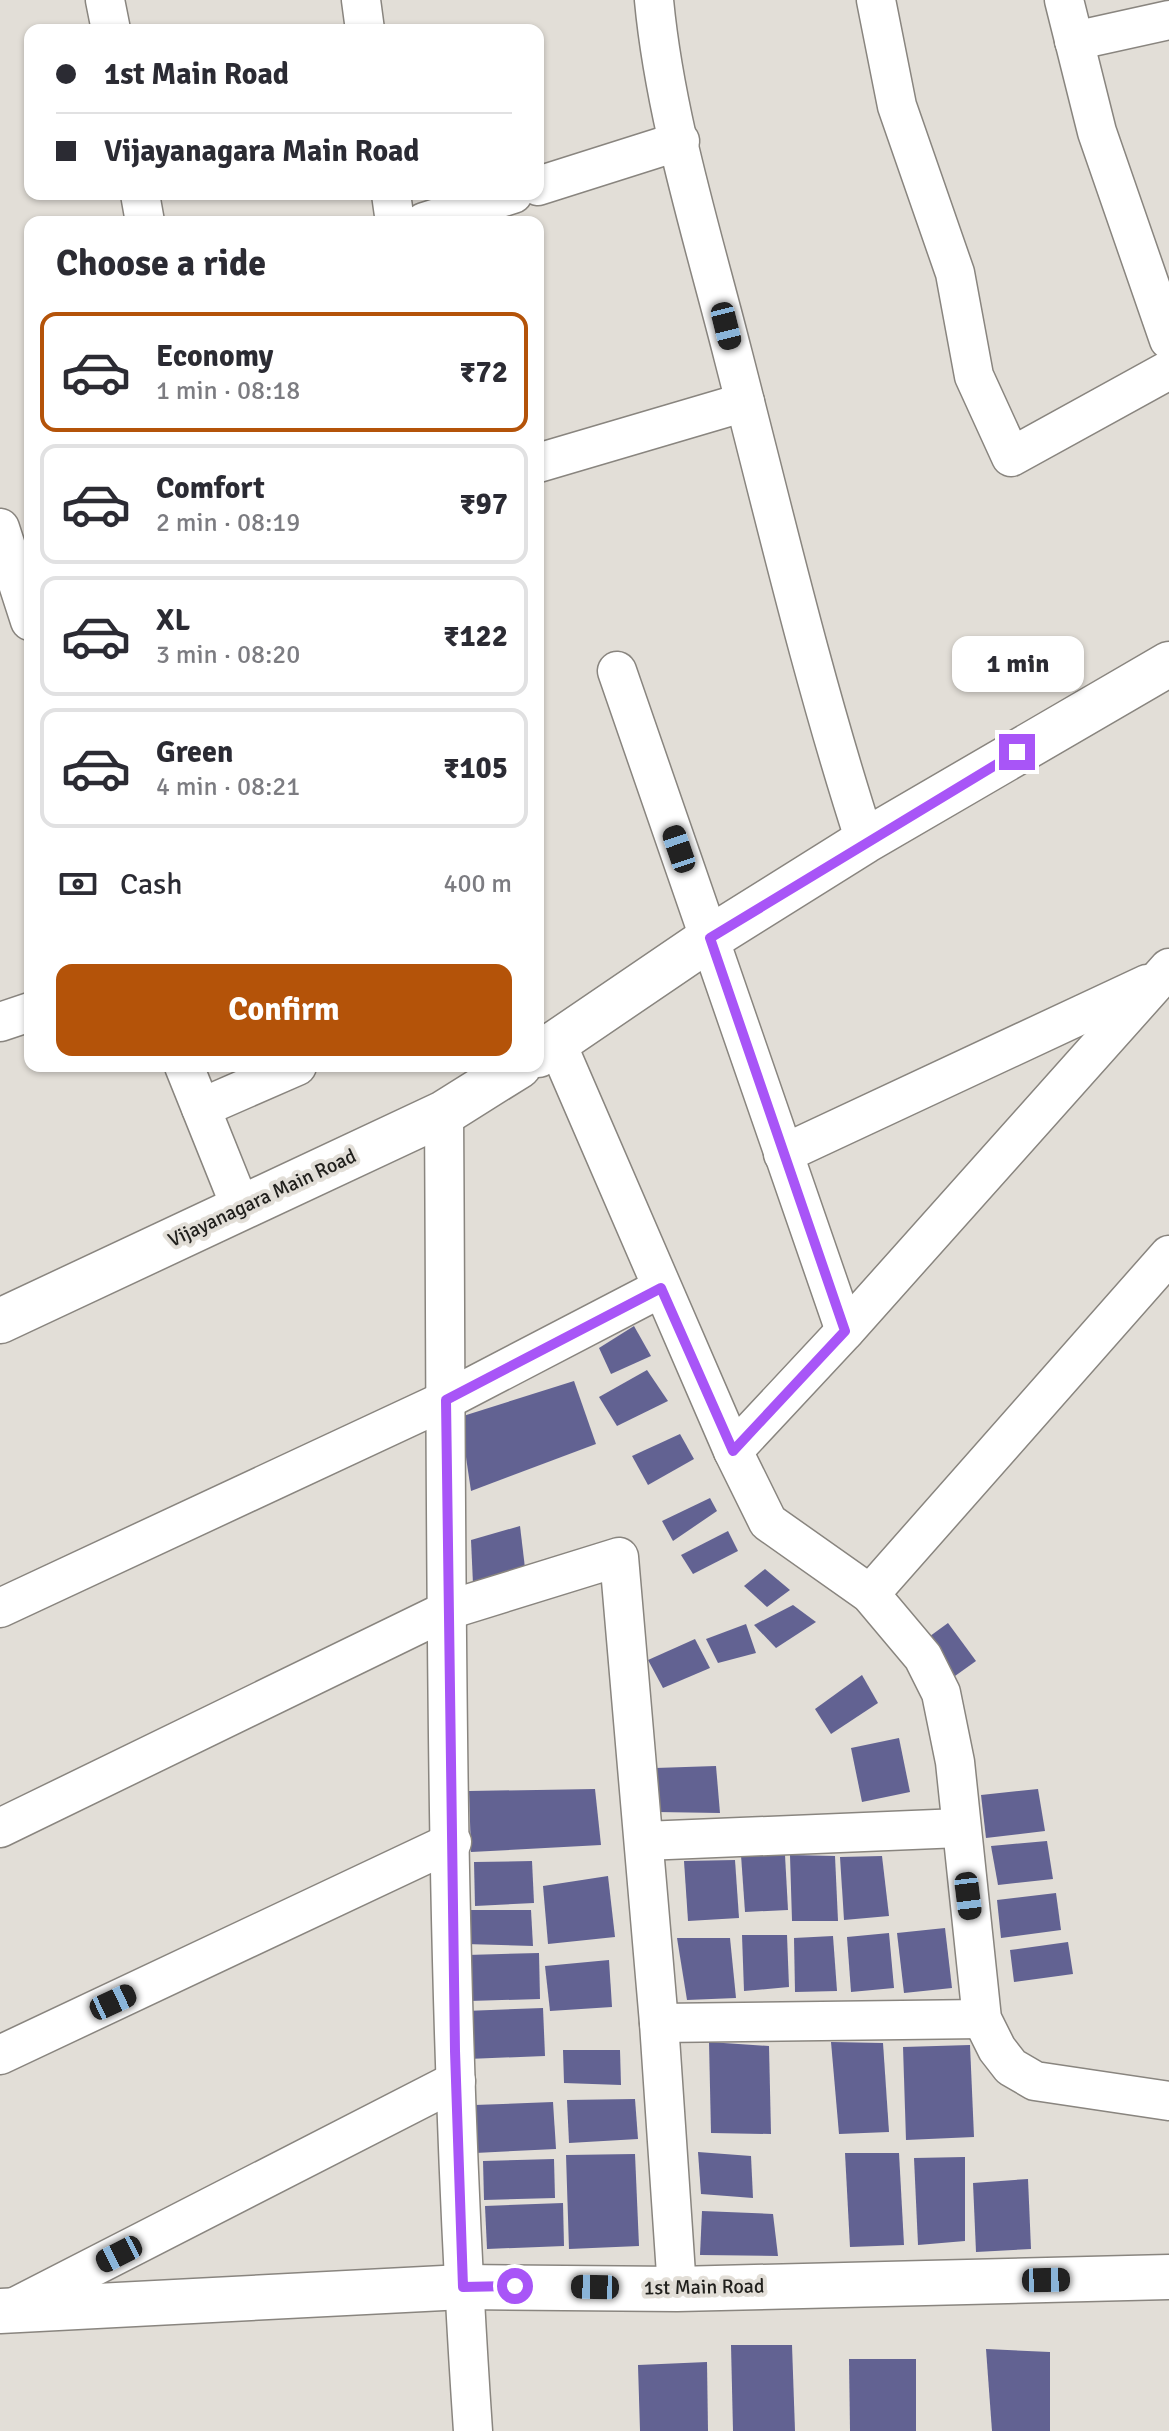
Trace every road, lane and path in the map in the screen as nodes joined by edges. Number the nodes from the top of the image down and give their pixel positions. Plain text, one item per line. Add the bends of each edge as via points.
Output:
1 (105, 0) edge
2 (361, 0) edge
3 (654, 0) edge
4 (876, 0) edge
5 (1064, 0) edge
6 (1169, 20) edge
7 (110, 24) edge
8 (364, 24) edge
9 (1074, 41) junction
10 (680, 141) junction
11 (544, 184) edge
12 (494, 200) edge
13 (443, 216) edge
14 (1169, 340) edge
15 (1169, 370) edge
16 (745, 402) junction
17 (544, 461) edge
18 (0, 528) edge
19 (24, 602) edge
20 (1169, 664) edge
21 (617, 671) dead end
22 (865, 841) junction
23 (710, 938) junction
24 (1165, 973) edge
25 (24, 1014) edge
26 (0, 1022) edge
27 (548, 1050) edge
28 (186, 1072) edge
29 (283, 1072) edge
30 (496, 1072) edge
31 (476, 1077) edge
32 (201, 1108) junction
33 (444, 1113) junction
34 (783, 1154) junction
35 (241, 1208) junction
36 (1169, 1255) edge
37 (661, 1288) junction
38 (0, 1321) edge
39 (845, 1331) junction
40 (446, 1400) junction
41 (733, 1451) junction
42 (870, 1594) junction
43 (0, 1608) edge
44 (448, 1610) junction
45 (0, 1828) edge
46 (960, 1828) junction
47 (644, 1841) junction
48 (452, 1842) junction
49 (982, 2019) junction
50 (659, 2023) junction
51 (0, 2055) edge
52 (456, 2081) junction
53 (1169, 2101) edge
54 (1169, 2277) edge
55 (463, 2287) junction
56 (677, 2289) junction
57 (3, 2311) edge
58 (473, 2431) edge

1 - 7 street
2 - 8 street
3 - 10 street via 659,52
4 - 15 street via 897,106 955,273 974,376 1011,457
5 - 9 street
6 - 9 street
9 - 14 street via 1097,132
10 - 11 street
10 - 16 street
12 - 13 street
16 - 17 street
16 - 22 street via 824,714
18 - 19 street
20 - 22 street
21 - 23 street
22 - 23 street
23 - 27 street
23 - 34 street
24 - 34 street
24 - 39 street
25 - 26 street
27 - 37 street
28 - 32 street
29 - 32 street
30 - 31 street, Vijayanagara Main Road
31 - 33 street, Vijayanagara Main Road
32 - 35 street
33 - 35 street, Vijayanagara Main Road
33 - 40 street
34 - 39 street
35 - 38 street, Vijayanagara Main Road
36 - 42 street
37 - 40 street
37 - 41 street
39 - 41 street
40 - 43 street
40 - 44 street
41 - 42 street via 768,1522
42 - 46 street via 923,1657 941,1693 955,1762
44 - 45 street
44 - 47 street via 619,1557
44 - 48 street
46 - 47 street
46 - 49 street
47 - 50 street
48 - 51 street
48 - 52 street
49 - 50 street
49 - 53 street via 1011,2067 1035,2081
50 - 56 street
52 - 55 street
52 - 57 street
54 - 56 street, 1st Main Road
55 - 56 street, 1st Main Road
55 - 57 street, 1st Main Road
55 - 58 street

